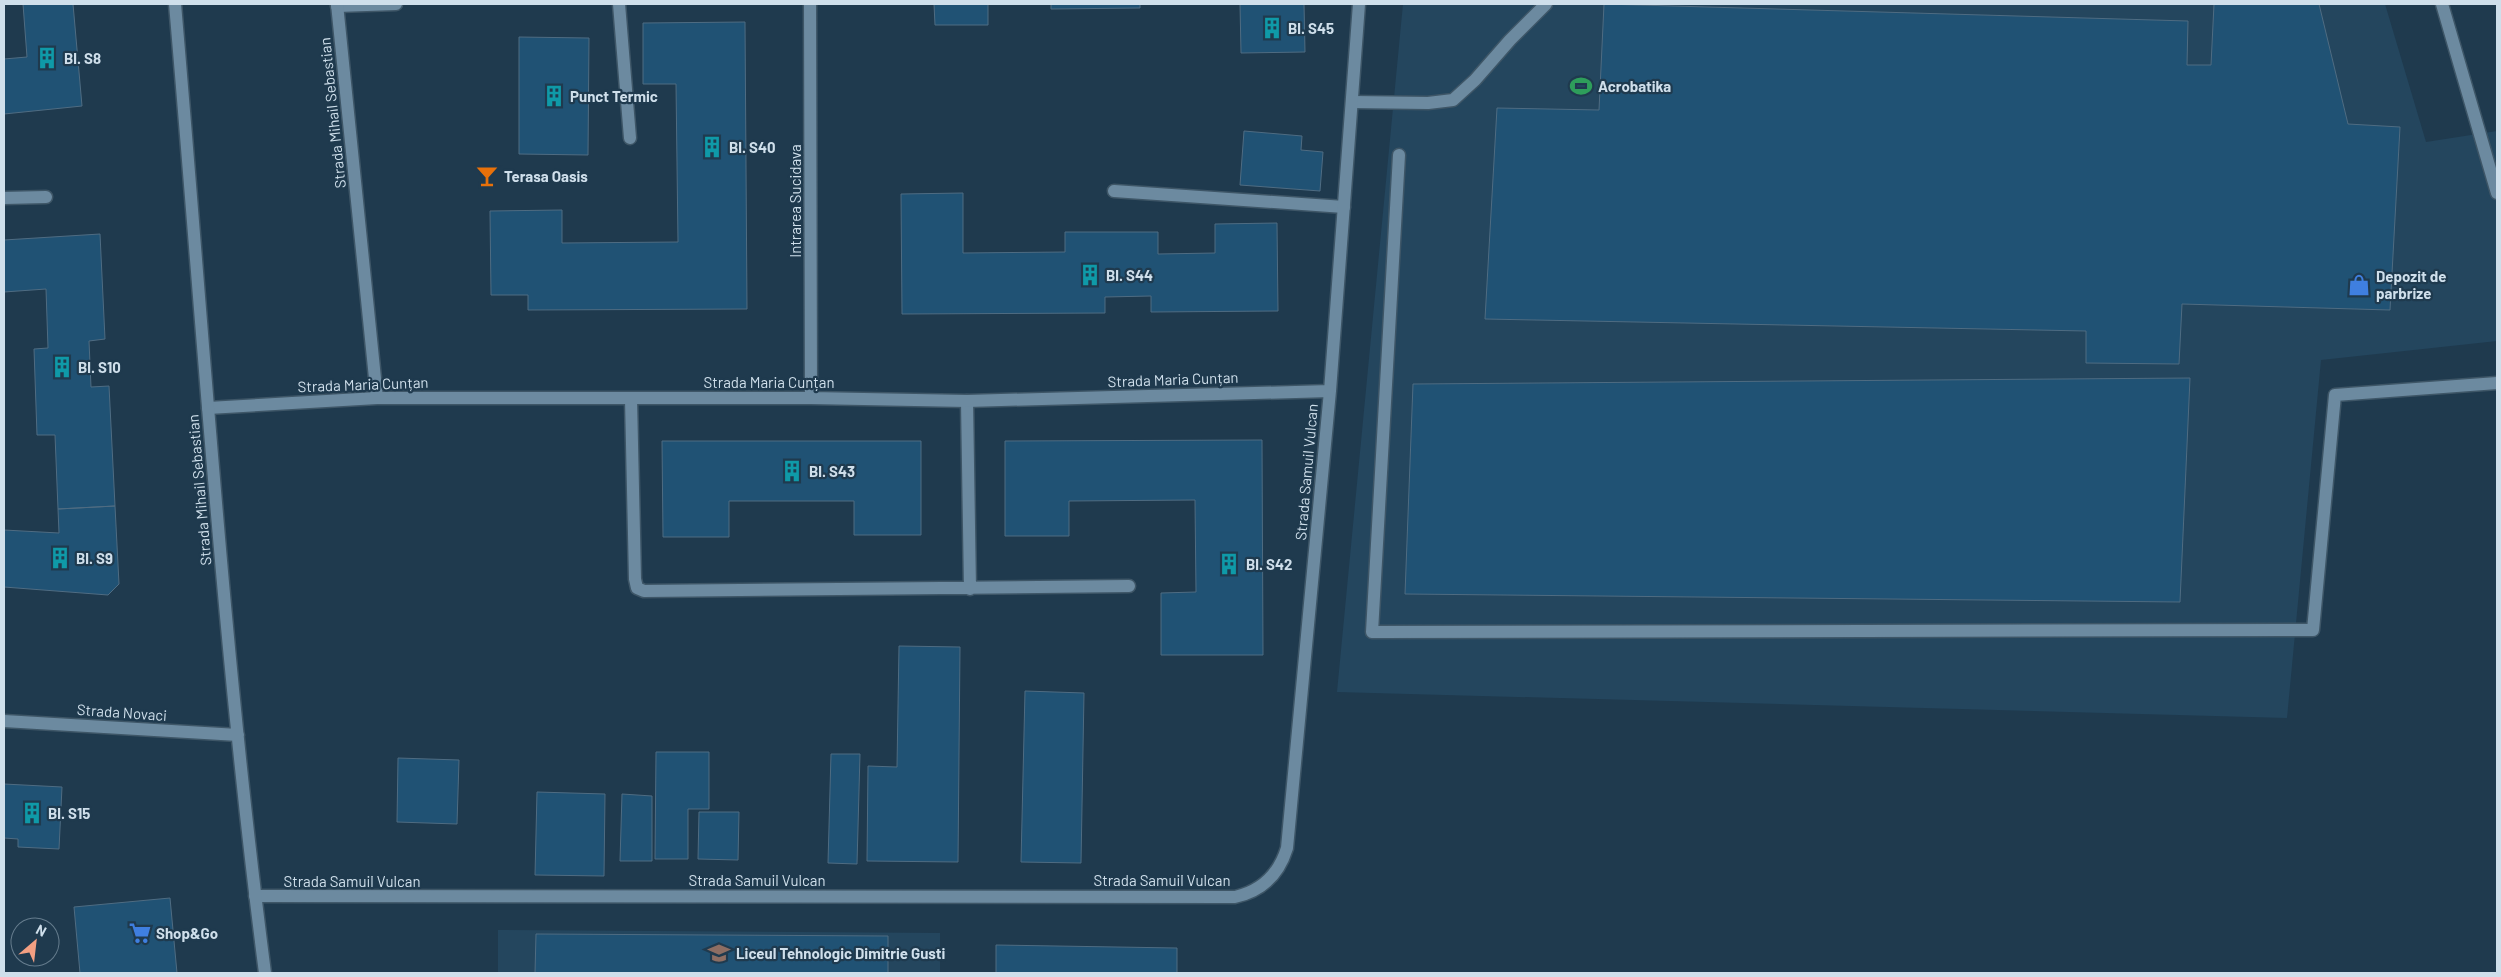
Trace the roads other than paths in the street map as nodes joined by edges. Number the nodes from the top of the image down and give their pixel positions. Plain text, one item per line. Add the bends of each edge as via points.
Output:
1 (176, 4) edge
2 (396, 4) edge
3 (619, 4) edge
4 (810, 4) edge
5 (1359, 4) edge
6 (1546, 4) edge
7 (2442, 4) edge
8 (337, 5) edge
9 (1353, 102) junction
10 (630, 138) dead end
11 (1400, 154) dead end
12 (1114, 191) dead end
13 (2497, 193) edge
14 (46, 197) dead end
15 (4, 198) edge
16 (1344, 207) junction
17 (2497, 383) edge
18 (1330, 391) junction
19 (377, 398) junction
20 (811, 398) junction
21 (631, 399) junction
22 (967, 401) junction
23 (208, 408) junction
24 (1129, 586) dead end
25 (970, 589) junction
26 (4, 721) edge
27 (238, 735) junction
28 (255, 896) junction
29 (265, 973) edge

1 - 23 street, Strada Mihail Sebastian
2 - 8 street
3 - 10 street
4 - 20 street, Intrarea Sucidava
5 - 9 street, Strada Samuil Vulcan
6 - 9 street via 1453,100
7 - 13 street
8 - 19 street, Strada Mihail Sebastian
9 - 16 street, Strada Samuil Vulcan
11 - 17 street via 1372,632 2313,630 2335,395
12 - 16 street
14 - 15 street
16 - 18 street, Strada Samuil Vulcan
18 - 22 street, Strada Maria Cunțan
18 - 28 street, Strada Samuil Vulcan via 1287,848 1272,878 1249,894 1235,897
19 - 21 street, Strada Maria Cunțan
19 - 23 street, Strada Maria Cunțan
20 - 21 street, Strada Maria Cunțan
20 - 22 street, Strada Maria Cunțan
21 - 25 street via 637,588 644,591
22 - 25 street
23 - 27 street, Strada Mihail Sebastian
24 - 25 street
26 - 27 street, Strada Novaci
27 - 28 street, Strada Mihail Sebastian
28 - 29 street, Strada Mihail Sebastian

